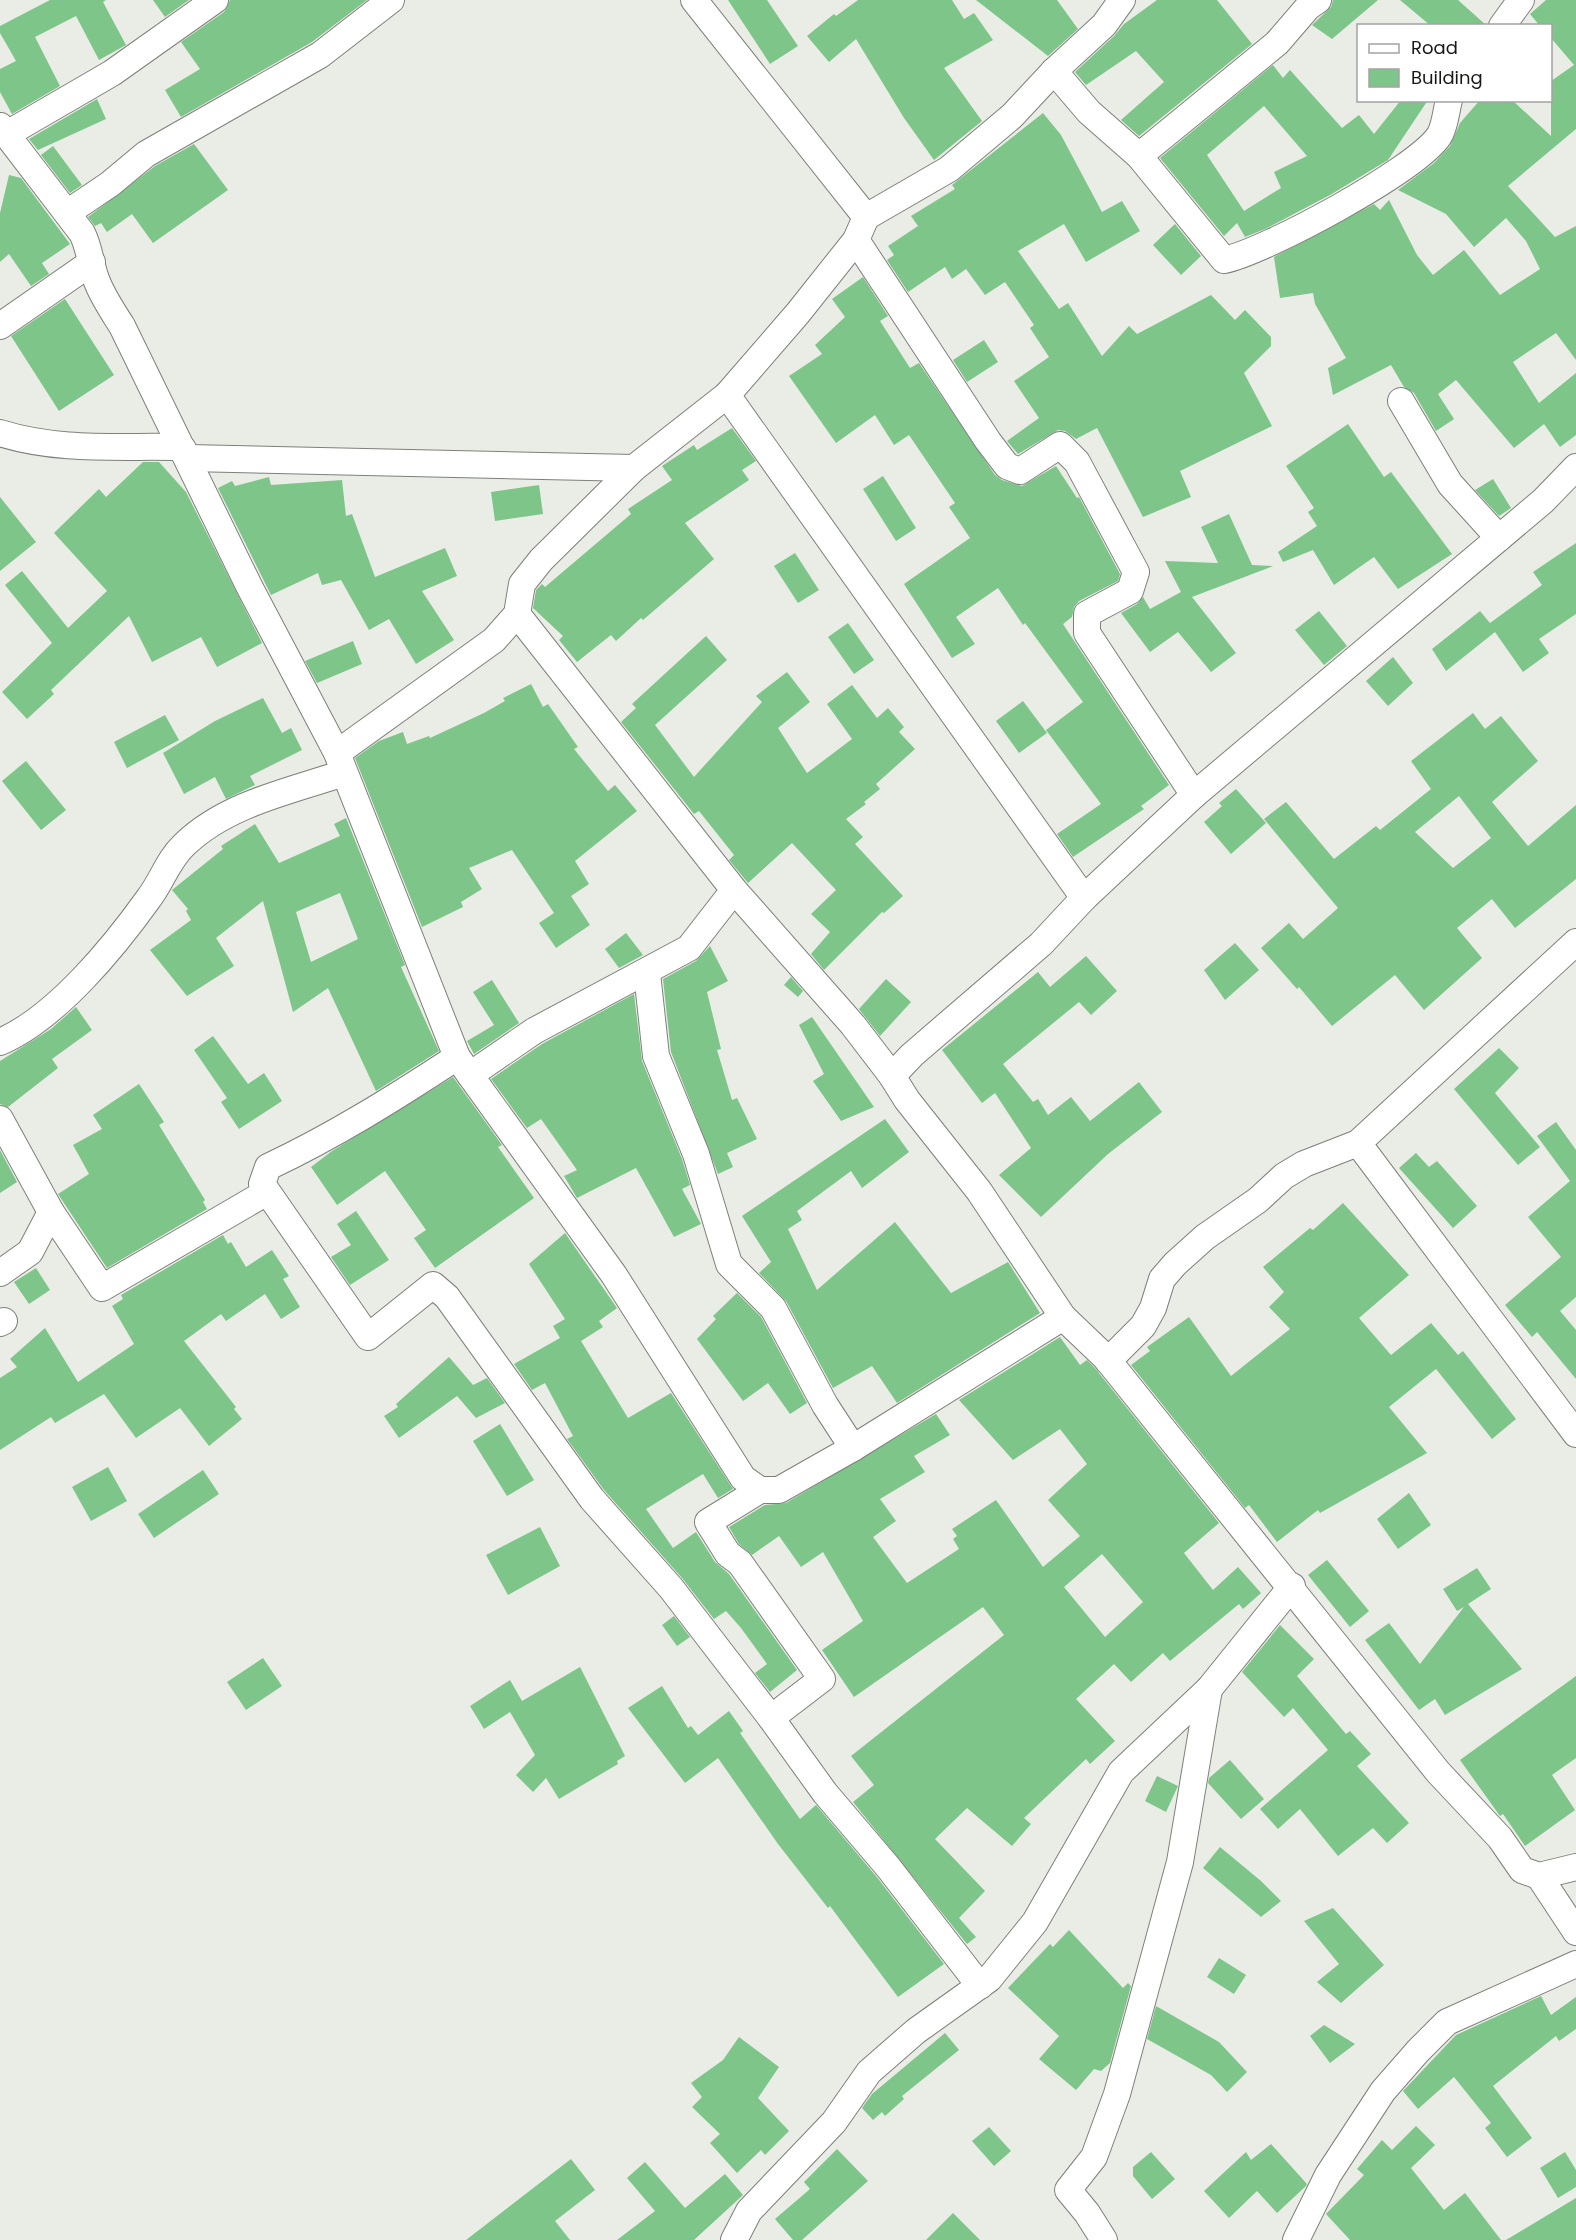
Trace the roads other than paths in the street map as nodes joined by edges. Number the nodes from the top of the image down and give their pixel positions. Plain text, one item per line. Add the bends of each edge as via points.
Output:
1 (215, 0) edge
2 (391, 0) edge
3 (694, 0) edge
4 (1122, 0) edge
5 (1318, 0) edge
6 (1521, 0) edge
7 (1503, 24) edge
8 (1054, 71) junction
9 (1448, 102) edge
10 (4, 130) edge
11 (1139, 156) junction
12 (67, 213) junction
13 (861, 229) junction
14 (92, 262) junction
15 (0, 326) edge
16 (727, 395) junction
17 (1401, 401) dead end
18 (0, 433) edge
19 (186, 454) junction
20 (1576, 467) edge
21 (634, 468) junction
22 (1499, 538) junction
23 (517, 614) junction
24 (341, 763) junction
25 (1194, 795) junction
26 (734, 890) junction
27 (1084, 898) junction
28 (1576, 942) edge
29 (647, 973) junction
30 (0, 1042) edge
31 (464, 1066) junction
32 (892, 1076) junction
33 (0, 1119) edge
34 (1358, 1143) junction
35 (267, 1192) junction
36 (51, 1212) junction
37 (0, 1273) edge
38 (1063, 1317) junction
39 (1108, 1361) junction
40 (1576, 1433) edge
41 (853, 1448) junction
42 (760, 1490) junction
43 (1292, 1586) junction
44 (1209, 1689) junction
45 (771, 1718) junction
46 (1576, 1868) edge
47 (1539, 1876) junction
48 (1576, 1932) edge
49 (1576, 1964) edge
50 (980, 1986) junction
51 (734, 2240) edge
52 (1104, 2240) edge
53 (1296, 2240) edge

1 - 10 street via 112,73
2 - 12 street via 320,55 147,154
3 - 13 street
4 - 8 street via 1104,25
5 - 11 street via 1277,43
6 - 7 street
8 - 11 street via 1089,112
8 - 13 street via 1012,116 949,169
9 - 11 street via 1439,136 1398,171 1311,223 1239,257 1224,260
10 - 12 street
12 - 14 street via 82,233
13 - 16 street via 798,314
13 - 25 street via 987,441 1007,466 1020,471 1059,445 1077,462 1136,572 1130,591 1087,614 1087,633
14 - 15 street
14 - 19 street via 103,295
16 - 21 street
16 - 27 street
17 - 22 street via 1450,484
18 - 19 street via 96,448 174,447
19 - 21 street
19 - 24 street
20 - 22 street
21 - 23 street via 541,560 522,584
22 - 25 street
23 - 24 street via 494,640
23 - 26 street
24 - 30 street via 211,824 185,844 104,959 30,1028
24 - 31 street
25 - 27 street
26 - 29 street via 689,948
26 - 32 street via 853,1025
27 - 32 street via 1041,944
28 - 34 street
29 - 31 street
29 - 41 street via 656,1056 696,1154 729,1264 773,1308
31 - 35 street via 268,1167 262,1184
31 - 42 street via 614,1275 743,1478
32 - 38 street via 979,1191
33 - 36 street
34 - 39 street via 1284,1176 1239,1215 1205,1237 1161,1279 1143,1326
34 - 40 street
35 - 36 street via 102,1288
35 - 45 street via 368,1336 433,1285 447,1297 592,1499 671,1588
36 - 37 street via 30,1252
38 - 39 street
38 - 41 street
39 - 43 street
41 - 42 street via 779,1490
42 - 45 street via 708,1522 822,1679
43 - 44 street
43 - 47 street via 1438,1772 1500,1838 1522,1870
44 - 50 street via 1121,1772 1035,1922
44 - 52 street via 1180,1862 1117,2094 1094,2157 1068,2190
45 - 50 street via 825,1793
46 - 47 street
47 - 48 street
49 - 53 street via 1447,2022 1383,2091 1328,2175
50 - 51 street via 916,2031 869,2072 834,2122 749,2211

